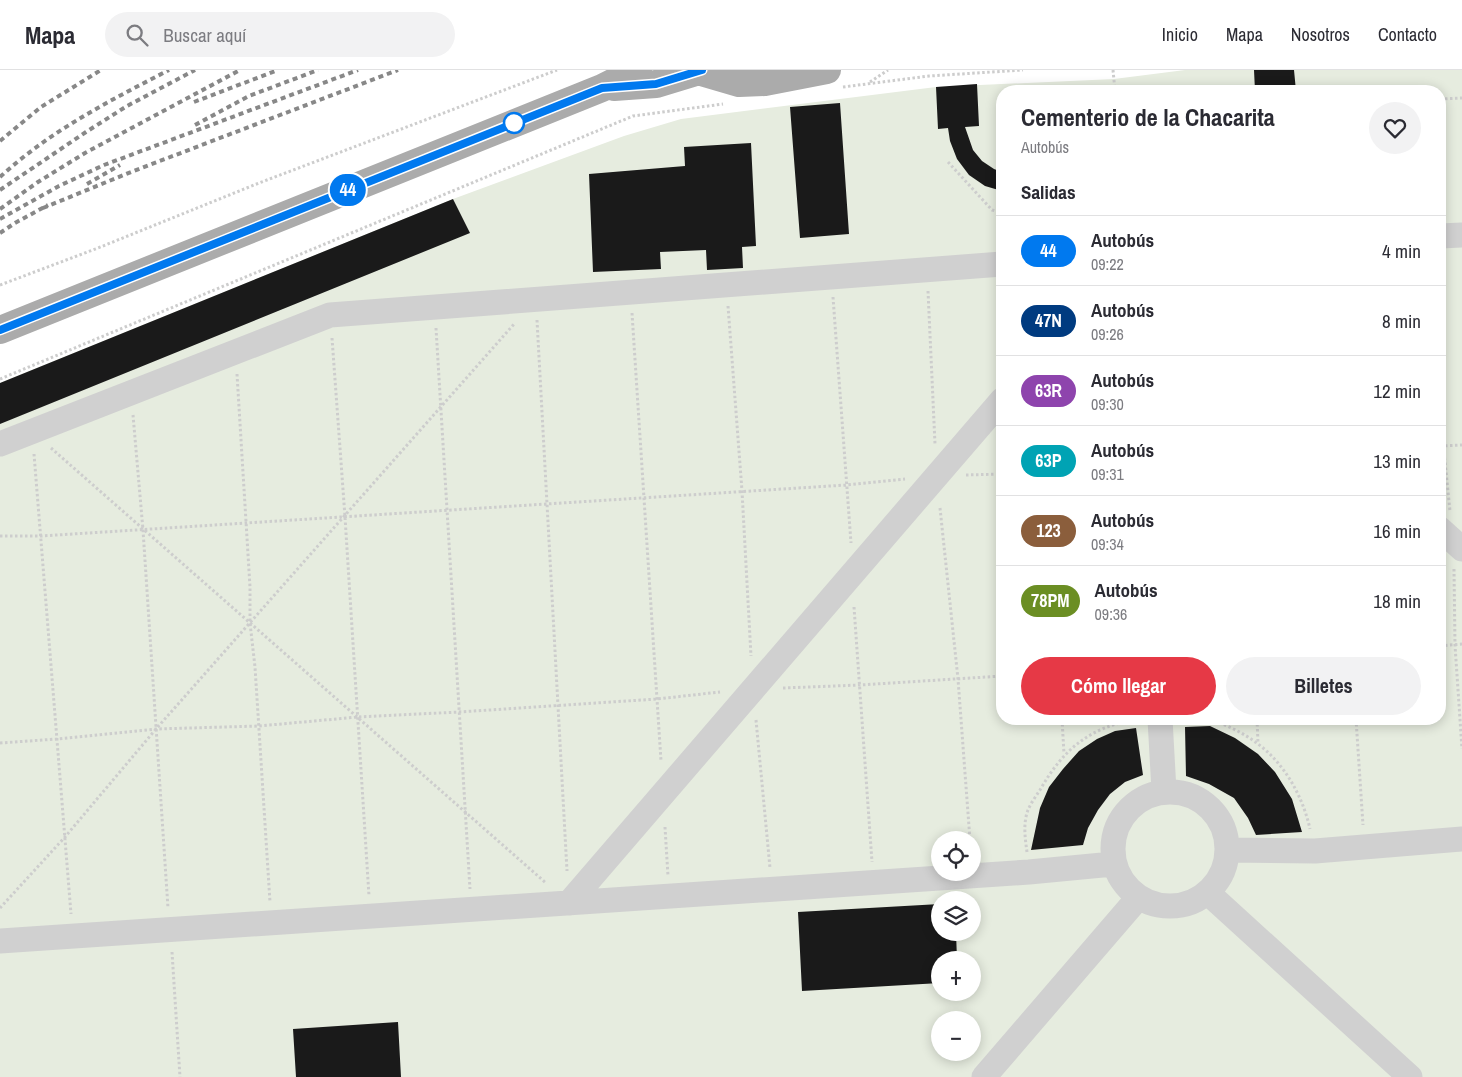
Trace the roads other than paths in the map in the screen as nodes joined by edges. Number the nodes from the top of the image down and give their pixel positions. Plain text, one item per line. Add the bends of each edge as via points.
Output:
1 (638, 70) edge
2 (700, 70) edge
3 (815, 76) edge
4 (602, 88) junction
5 (1462, 235) edge
6 (1446, 236) edge
7 (996, 264) edge
8 (0, 330) edge
9 (996, 407) edge
10 (0, 444) edge
11 (1160, 725) edge
12 (1164, 791) junction
13 (1462, 839) edge
14 (1228, 850) junction
15 (1113, 864) junction
16 (1208, 893) junction
17 (1138, 898) junction
18 (569, 903) junction
19 (0, 941) edge
20 (984, 1077) edge
21 (1410, 1077) edge

1 - 4 main road
2 - 3 main road via 739,83
2 - 4 main road via 656,84
4 - 8 main road
5 - 6 lane
7 - 10 lane via 330,315
9 - 18 lane
11 - 12 lane
12 - 14 lane via 1196,797 1220,818
12 - 15 lane via 1133,804 1114,831
13 - 14 lane via 1315,851
14 - 16 lane via 1222,874
15 - 17 lane via 1123,883
15 - 18 lane
16 - 17 lane via 1173,907
16 - 21 lane
17 - 20 lane
18 - 19 lane

